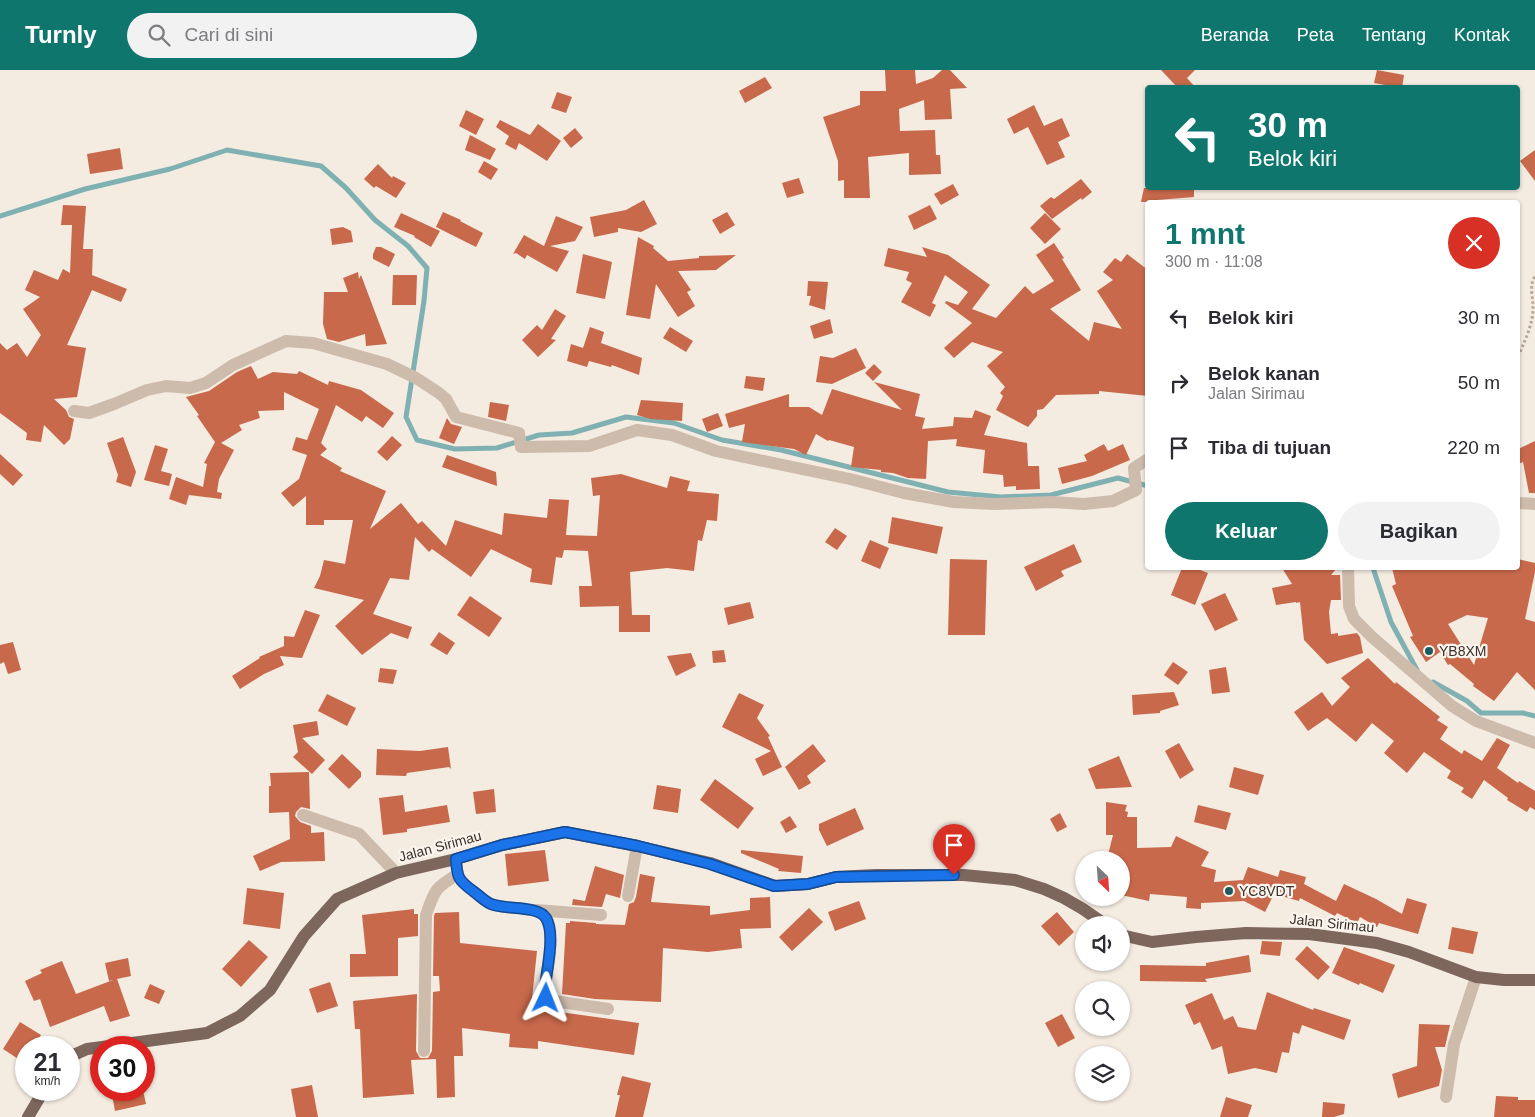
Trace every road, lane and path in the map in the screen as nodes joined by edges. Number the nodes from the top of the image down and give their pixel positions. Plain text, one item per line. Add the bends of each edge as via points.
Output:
1 (1535, 276) edge
2 (1520, 352) edge
3 (74, 411) dead end
4 (1145, 461) edge
5 (1520, 503) edge
6 (1535, 504) edge
7 (1348, 570) edge
8 (1535, 743) edge
9 (304, 815) dead end
10 (638, 846) junction
11 (456, 859) junction
12 (396, 873) junction
13 (457, 876) junction
14 (628, 896) dead end
15 (538, 911) junction
16 (601, 915) dead end
17 (1094, 916) edge
18 (1130, 938) edge
19 (1476, 977) junction
20 (1535, 980) edge
21 (608, 1009) dead end
22 (424, 1051) dead end
23 (80, 1052) edge
24 (1446, 1097) dead end
25 (37, 1101) edge
26 (28, 1117) edge

1 - 2 path via 1531,294 1534,308
3 - 4 street via 89,413 147,390 166,386 190,388 286,341 313,343 387,364 416,378 446,399 456,417 519,433 521,447 590,446 637,430 672,435 716,451 904,493 954,502 994,504 1113,501 1136,490 1134,468
5 - 6 street
7 - 8 street via 1349,606 1354,619 1372,637 1452,706 1476,721
9 - 12 street via 359,834
10 - 11 main road, Jalan Sirimau via 565,832 502,845
10 - 14 street
10 - 17 main road, Jalan Sirimau via 710,864 774,886 875,875 964,875 1015,880 1064,898
11 - 12 main road, Jalan Sirimau
11 - 13 street
12 - 23 main road, Jalan Sirimau via 337,899 304,936 270,990 240,1016 207,1033
13 - 15 street via 492,905
13 - 22 street via 442,883 432,896 426,915
15 - 16 street via 536,909
15 - 21 street via 545,917 551,934 546,998
18 - 19 main road, Jalan Sirimau via 1152,942 1246,933 1309,934 1377,943
19 - 20 main road, Jalan Sirimau
19 - 24 street via 1454,1044
25 - 26 main road

